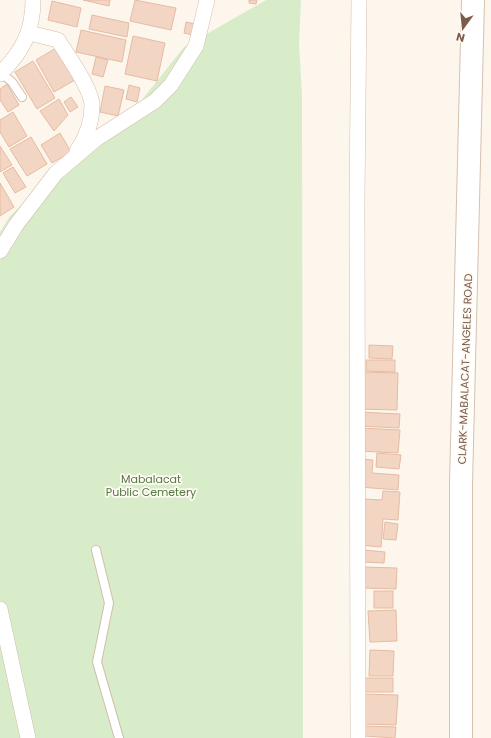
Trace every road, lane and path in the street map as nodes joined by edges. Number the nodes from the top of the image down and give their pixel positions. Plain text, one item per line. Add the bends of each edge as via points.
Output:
1 (33, 0) edge
2 (207, 0) edge
3 (359, 0) edge
4 (473, 0) edge
5 (29, 33) junction
6 (1, 74) edge
7 (22, 97) dead end
8 (72, 159) junction
9 (0, 251) edge
10 (96, 550) dead end
11 (0, 609) edge
12 (28, 738) edge
13 (119, 738) edge
14 (358, 738) edge
15 (461, 738) edge

1 - 5 street
2 - 8 street via 196,46 171,85 155,101 96,139
3 - 14 street
4 - 15 main road, CLARK-MABALACAT-ANGELES ROAD via 461,484
5 - 6 street
5 - 8 street via 58,40 81,77 92,104 90,124 83,142
6 - 7 lane via 12,82
8 - 9 street via 47,184
10 - 13 lane via 108,602 97,662
11 - 12 street

